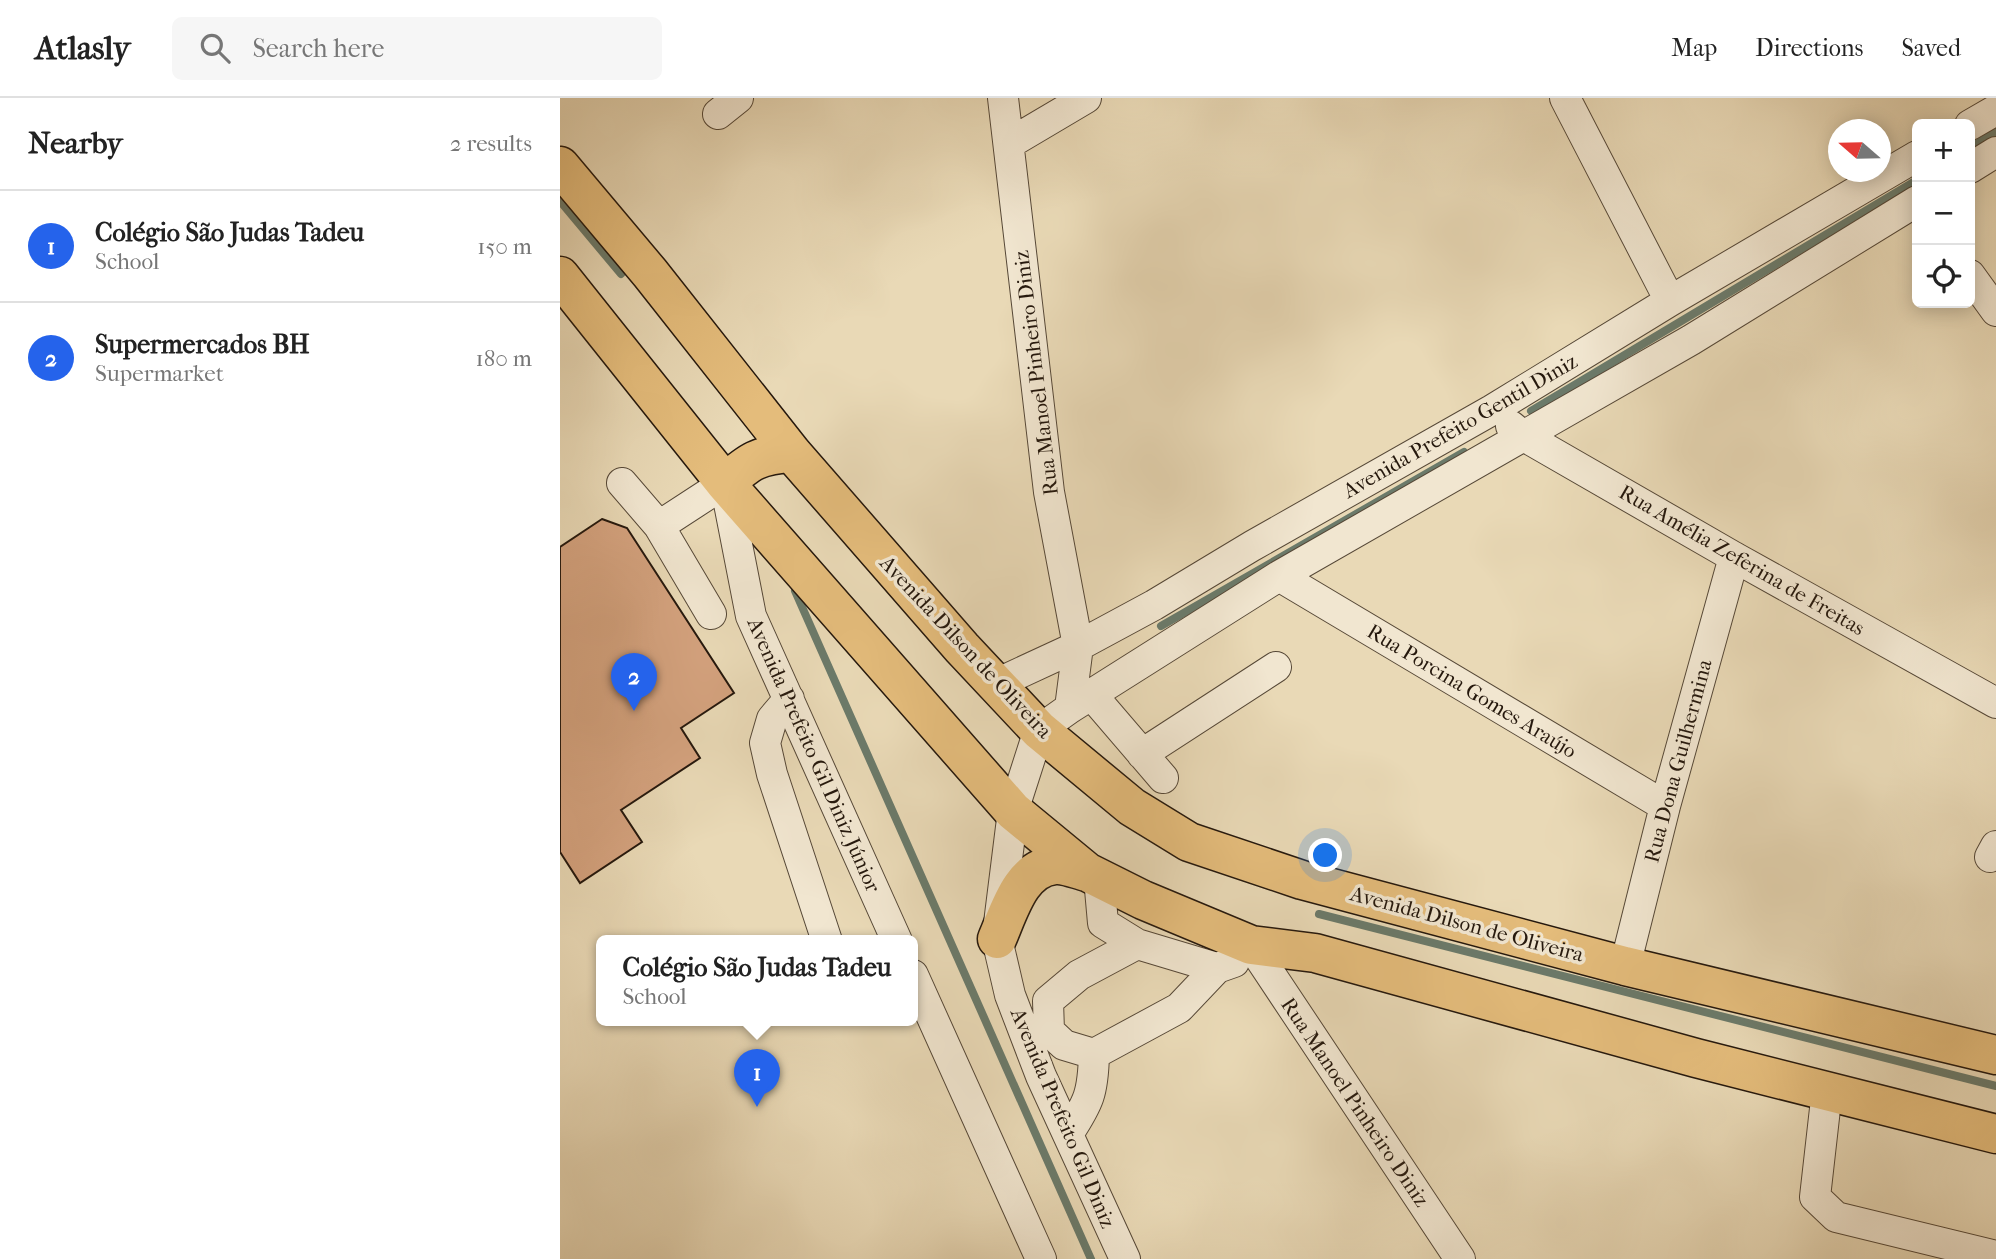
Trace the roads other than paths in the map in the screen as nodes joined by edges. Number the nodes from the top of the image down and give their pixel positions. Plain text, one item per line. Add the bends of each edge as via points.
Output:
1 (1003, 98) edge
2 (1086, 98) edge
3 (1573, 101) edge
4 (1996, 110) edge
5 (1975, 122) edge
6 (1010, 143) junction
7 (1996, 152) edge
8 (1912, 159) edge
9 (1975, 165) edge
10 (560, 166) edge
11 (1912, 205) edge
12 (560, 276) edge
13 (1975, 282) edge
14 (1670, 301) junction
15 (1996, 311) edge
16 (1492, 410) junction
17 (1522, 435) junction
18 (792, 453) junction
19 (622, 483) dead end
20 (725, 484) junction
21 (659, 526) junction
22 (1734, 557) junction
23 (1279, 576) junction
24 (711, 614) dead end
25 (1078, 646) junction
26 (1276, 667) dead end
27 (996, 684) junction
28 (789, 699) junction
29 (1080, 701) junction
30 (1996, 703) edge
31 (1039, 730) junction
32 (1142, 754) junction
33 (1163, 778) dead end
34 (1665, 806) junction
35 (1013, 811) junction
36 (1093, 875) junction
37 (825, 935) edge
38 (894, 935) edge
39 (997, 939) junction
40 (1137, 944) junction
41 (1254, 950) junction
42 (1625, 966) junction
43 (1217, 968) junction
44 (918, 986) edge
45 (1094, 1054) junction
46 (1996, 1055) edge
47 (1827, 1091) junction
48 (1068, 1134) junction
49 (1996, 1134) edge
50 (1996, 1256) edge
51 (1041, 1259) edge
52 (1125, 1259) edge
53 (1460, 1259) edge

1 - 6 street, Rua Manoel Pinheiro Diniz
2 - 6 street
3 - 14 street
4 - 5 street
6 - 25 street, Rua Manoel Pinheiro Diniz via 1049,492
7 - 9 street
8 - 14 street, Avenida Prefeito Gentil Diniz
10 - 18 main road, Avenida Dilson de Oliveira
11 - 17 street, Avenida Prefeito Gentil Diniz via 1691,340
12 - 20 main road
13 - 15 street
14 - 16 street, Avenida Prefeito Gentil Diniz
16 - 17 street, Rua Amélia Zeferina de Freitas
16 - 25 street, Avenida Prefeito Gentil Diniz
17 - 22 street, Rua Amélia Zeferina de Freitas
17 - 23 street, Avenida Prefeito Gentil Diniz
18 - 20 main road via 769,455 747,464
18 - 27 main road, Avenida Dilson de Oliveira
19 - 21 street
20 - 21 street
20 - 28 street, Avenida Prefeito Gil Diniz Júnior via 751,616
20 - 35 main road
21 - 24 street
22 - 30 street, Rua Amélia Zeferina de Freitas
22 - 34 street, Rua Dona Guilhermina
23 - 29 street, Avenida Prefeito Gentil Diniz
23 - 34 street, Rua Porcina Gomes Araújo
25 - 27 street, Avenida Prefeito Gentil Diniz
25 - 29 street
26 - 32 street
27 - 31 main road, Avenida Dilson de Oliveira
28 - 37 street via 772,719 765,743
28 - 38 street, Avenida Prefeito Gil Diniz Júnior
29 - 31 street, Avenida Prefeito Gentil Diniz
29 - 32 street
31 - 35 street, Avenida Prefeito Gil Diniz
31 - 42 main road, Avenida Dilson de Oliveira via 1132,807 1189,842 1302,880
32 - 33 street
34 - 42 street, Rua Dona Guilhermina
35 - 36 main road
35 - 39 street, Avenida Prefeito Gil Diniz
36 - 39 main road via 1057,864 1037,869 1021,885
36 - 40 street via 1103,923
36 - 41 main road
39 - 48 street, Avenida Prefeito Gil Diniz via 1010,995
40 - 43 street
40 - 45 street via 1079,975 1048,1001 1049,1031 1064,1045
41 - 43 street
41 - 47 main road via 1315,953
41 - 53 street, Rua Manoel Pinheiro Diniz
42 - 46 main road, Avenida Dilson de Oliveira
43 - 45 street via 1180,1008
44 - 51 street
45 - 48 street via 1087,1104
47 - 49 main road
47 - 50 street via 1815,1196 1836,1217
48 - 52 street, Avenida Prefeito Gil Diniz

